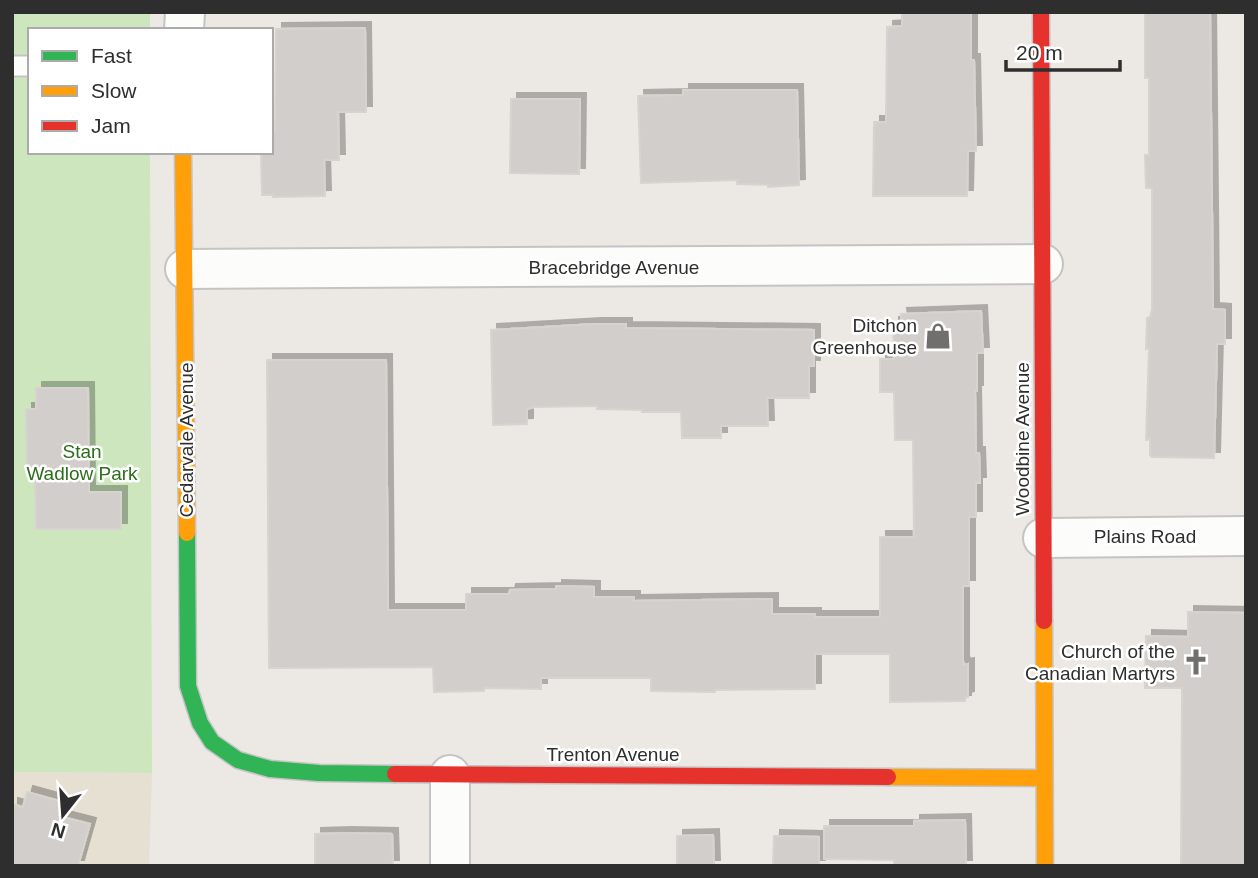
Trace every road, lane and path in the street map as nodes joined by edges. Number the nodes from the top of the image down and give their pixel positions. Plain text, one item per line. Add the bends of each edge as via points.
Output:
1 (1041, 12) edge
2 (183, 154) edge
3 (1044, 264) junction
4 (184, 269) junction
5 (1246, 536) edge
6 (1044, 538) junction
7 (200, 726) joint
8 (450, 775) junction
9 (1043, 778) junction
10 (450, 866) edge
11 (1045, 866) edge

1 - 3 street, Woodbine Avenue
2 - 4 street, Cedarvale Avenue
3 - 4 street, Bracebridge Avenue
3 - 6 street, Woodbine Avenue
4 - 7 street, Cedarvale Avenue via 188,686
5 - 6 street, Plains Road
6 - 9 street, Woodbine Avenue
7 - 8 street, Trenton Avenue via 212,744 239,762 271,769
8 - 9 street, Trenton Avenue
8 - 10 street
9 - 11 street, Woodbine Avenue

